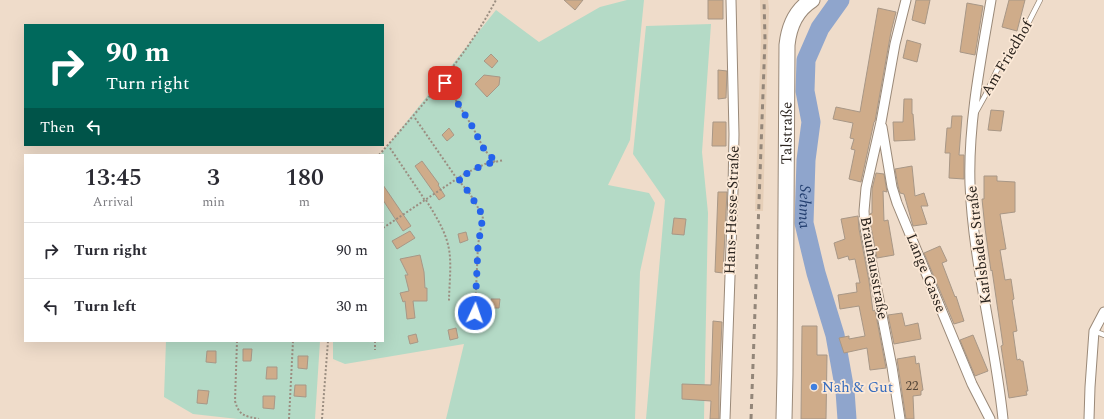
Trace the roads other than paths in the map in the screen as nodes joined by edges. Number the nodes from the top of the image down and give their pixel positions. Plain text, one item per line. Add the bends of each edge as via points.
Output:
1 (731, 0) edge
2 (906, 0) edge
3 (991, 0) edge
4 (1040, 0) edge
5 (806, 1) edge
6 (974, 115) junction
7 (881, 122) junction
8 (1104, 312) edge
9 (1094, 331) junction
10 (1104, 335) edge
11 (725, 419) edge
12 (784, 419) edge
13 (900, 419) edge
14 (990, 419) edge
15 (1003, 419) edge
16 (1089, 419) edge

1 - 11 street, Hans-Hesse-Straße via 734,142
2 - 7 street, Brauhausstraße
3 - 6 street, Karlsbader Straße via 979,67
4 - 6 lane, Am Friedhof via 1014,52 997,70
5 - 12 main road, Talstraße via 792,22 786,55
6 - 15 street, Karlsbader Straße via 970,183 973,218
7 - 13 street, Brauhausstraße via 866,188 865,228
7 - 14 street, Lange Gasse via 897,203 972,384
8 - 9 street
9 - 10 lane
9 - 16 street

